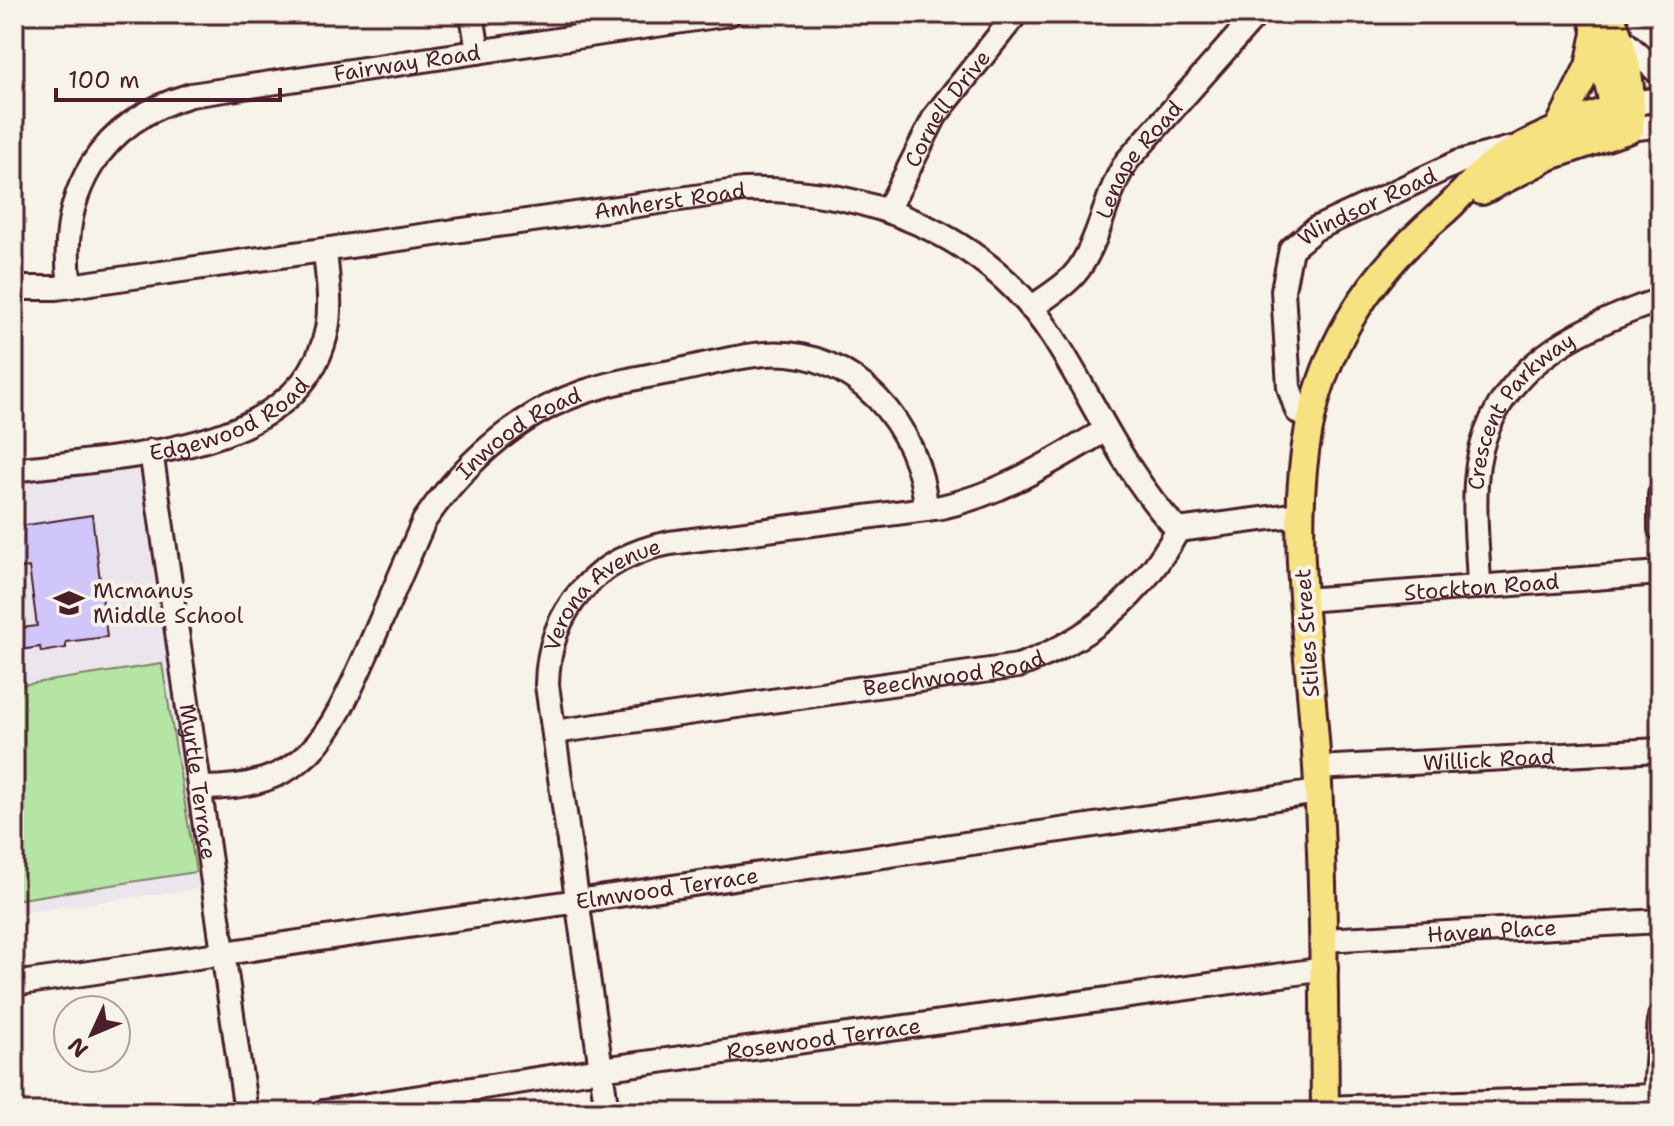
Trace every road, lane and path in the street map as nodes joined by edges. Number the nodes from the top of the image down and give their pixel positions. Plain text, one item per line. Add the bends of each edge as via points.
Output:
1 (472, 14) edge
2 (729, 14) edge
3 (1257, 14) edge
4 (1003, 19) edge
5 (1604, 24) edge
6 (478, 52) junction
7 (1660, 74) edge
8 (1660, 98) edge
9 (1626, 113) junction
10 (1660, 125) edge
11 (1559, 127) junction
12 (1528, 143) junction
13 (1453, 203) junction
14 (888, 210) junction
15 (325, 250) junction
16 (70, 286) junction
17 (14, 288) edge
18 (1660, 300) edge
19 (1031, 308) junction
20 (1308, 419) junction
21 (1104, 431) junction
22 (151, 451) junction
23 (14, 470) edge
24 (1660, 495) edge
25 (926, 509) junction
26 (1300, 514) junction
27 (1660, 529) edge
28 (1178, 530) junction
29 (1660, 573) edge
30 (1479, 587) junction
31 (1304, 600) junction
32 (554, 732) junction
33 (1660, 750) edge
34 (1660, 761) edge
35 (1317, 780) junction
36 (199, 788) junction
37 (578, 901) junction
38 (1660, 921) edge
39 (1324, 940) junction
40 (223, 953) junction
41 (1326, 969) junction
42 (14, 984) edge
43 (1660, 1017) edge
44 (601, 1069) junction
45 (1654, 1104) edge
46 (1325, 1110) edge
47 (246, 1112) edge
48 (323, 1112) edge
49 (607, 1112) edge

1 - 6 street
2 - 6 street, Fairway Road
3 - 19 street, Lenape Road via 1127,161 1084,262
4 - 14 street, Cornell Drive via 935,116
5 - 7 street
5 - 9 main road
5 - 11 main road
6 - 16 street, Fairway Road via 191,95 138,117 101,150 76,194 66,243
8 - 9 street
9 - 10 street
9 - 11 main road, Stiles Street
9 - 13 main road, Stiles Street via 1467,201
11 - 12 main road, Stiles Street
12 - 13 main road, Stiles Street via 1490,167
12 - 20 street, Windsor Road via 1459,162 1315,229 1291,249 1283,290 1289,387 1297,411
13 - 20 main road, Stiles Street via 1399,253 1359,302 1334,345
14 - 15 street, Amherst Road via 817,192 743,190
14 - 19 street, Amherst Road via 970,253
15 - 16 street, Amherst Road
15 - 22 street, Edgewood Road via 327,330 297,391 253,424
16 - 17 street, Amherst Road
18 - 30 street, Crescent Parkway via 1616,314 1562,341 1507,392 1478,463
19 - 21 street, Amherst Road via 1053,337
20 - 26 main road, Stiles Street
21 - 25 street, Verona Avenue via 1013,484 973,500
21 - 28 street, Amherst Road via 1156,508
22 - 23 street, Edgewood Road
22 - 36 street, Myrtle Terrace
24 - 27 street
25 - 32 street, Verona Avenue via 670,543 635,551 610,564 578,592 556,629 547,671
25 - 36 street, Inwood Road via 918,462 896,418 861,383 817,361 766,354 629,379 570,397 504,434 442,494 424,521 342,710 320,744 261,782
26 - 28 street
26 - 31 main road, Stiles Street
28 - 32 street, Beechwood Road via 1148,578 1111,616 1067,646 1018,666
29 - 30 street, Stockton Road
30 - 31 street, Stockton Road
31 - 35 main road, Stiles Street
32 - 37 street, Verona Avenue
33 - 34 street
33 - 35 street, Willick Road
35 - 37 street, Elmwood Terrace
35 - 39 main road, Stiles Street
36 - 40 street, Myrtle Terrace
37 - 40 street, Elmwood Terrace
37 - 44 street, Verona Avenue
38 - 39 street, Haven Place
39 - 41 main road, Stiles Street
40 - 42 street, Elmwood Terrace
40 - 47 street, Myrtle Terrace
41 - 44 street, Rosewood Terrace
41 - 46 main road, Stiles Street
43 - 45 street
44 - 48 street, Rosewood Terrace
44 - 49 street, Verona Avenue
45 - 46 street

